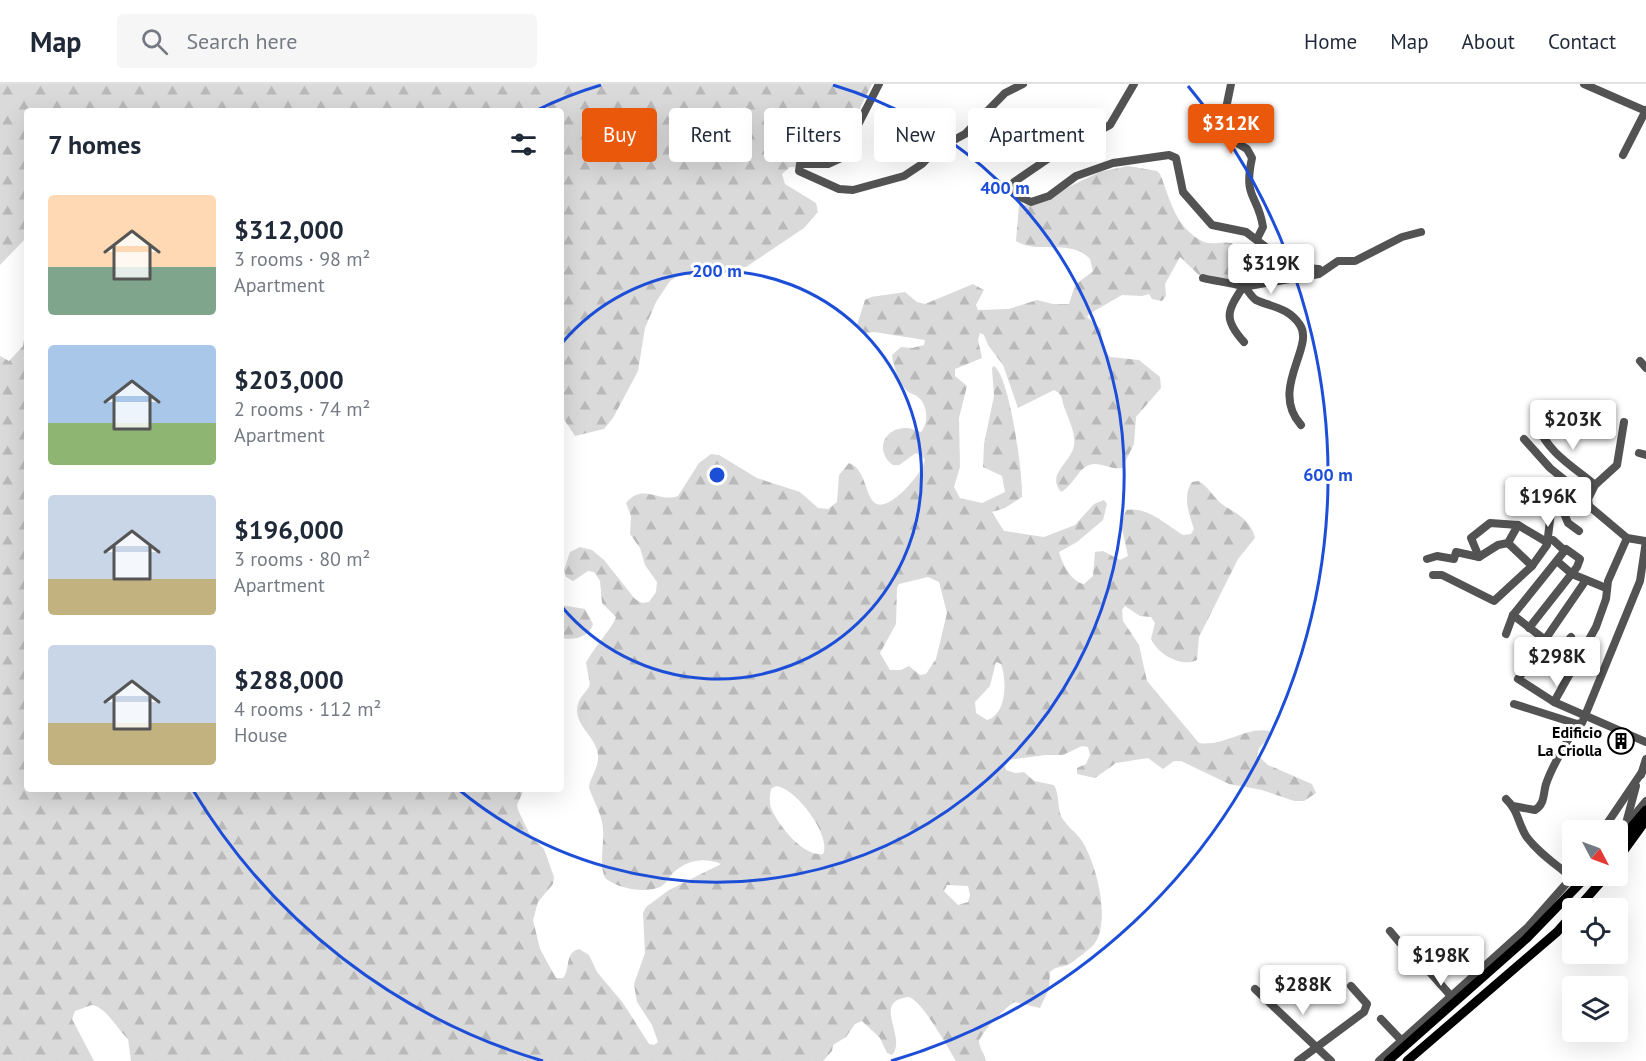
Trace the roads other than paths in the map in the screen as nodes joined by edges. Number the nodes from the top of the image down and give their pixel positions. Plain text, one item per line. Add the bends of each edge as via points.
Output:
1 (879, 84) edge
2 (1023, 84) edge
3 (1134, 84) edge
4 (1231, 84) edge
5 (1584, 84) edge
6 (1646, 111) edge
7 (1623, 155) dead end
8 (1420, 232) dead end
9 (1257, 238) junction
10 (1321, 272) junction
11 (1203, 278) dead end
12 (1243, 287) junction
13 (1244, 342) dead end
14 (1640, 361) dead end
15 (1646, 368) edge
16 (1624, 422) dead end
17 (1301, 425) dead end
18 (1538, 426) dead end
19 (1524, 439) dead end
20 (1595, 485) junction
21 (1588, 499) junction
22 (1561, 506) junction
23 (1518, 525) junction
24 (1579, 531) dead end
25 (1627, 538) junction
26 (1646, 541) edge
27 (1548, 542) junction
28 (1508, 543) junction
29 (1565, 550) junction
30 (1479, 557) junction
31 (1426, 559) dead end
32 (1557, 561) junction
33 (1533, 566) junction
34 (1572, 573) junction
35 (1433, 575) dead end
36 (1586, 580) junction
37 (1643, 584) edge
38 (1606, 588) junction
39 (1513, 615) junction
40 (1529, 628) junction
41 (1506, 634) dead end
42 (1571, 638) dead end
43 (1545, 641) junction
44 (1558, 652) junction
45 (1575, 663) junction
46 (1554, 702) junction
47 (1514, 704) dead end
48 (1585, 717) junction
49 (1577, 724) junction
50 (1646, 742) edge
51 (1646, 759) edge
52 (1642, 772) junction
53 (1506, 799) dead end
54 (1646, 801) edge
55 (1513, 806) junction
56 (1646, 810) edge
57 (1609, 820) edge
58 (1627, 820) edge
59 (1646, 820) edge
60 (1628, 822) edge
61 (1646, 827) edge
62 (1628, 831) edge
63 (1628, 846) edge
64 (1628, 849) edge
65 (1562, 868) edge
66 (1565, 886) edge
67 (1577, 886) edge
68 (1597, 886) edge
69 (1587, 898) edge
70 (1562, 926) edge
71 (1390, 931) dead end
72 (1351, 986) dead end
73 (1255, 989) dead end
74 (1451, 996) junction
75 (1381, 1019) dead end
76 (1402, 1041) junction
77 (1318, 1047) junction
78 (1298, 1061) edge
79 (1331, 1061) edge
80 (1379, 1061) edge
81 (1388, 1061) edge
82 (1407, 1061) edge

1 - 2 street via 841,158 828,164 800,164 799,171 838,189 853,190 904,176 935,150 965,134 1005,93
3 - 9 street via 1110,125 1055,154 1014,182 1014,195 1031,202 1049,196 1076,176 1113,163 1169,154 1176,158 1184,192 1212,225 1241,230
4 - 9 street via 1221,133 1247,149 1252,158 1247,181 1263,227
5 - 6 street
6 - 7 street
8 - 10 street via 1355,261 1338,261
9 - 10 street via 1280,258
10 - 12 street
11 - 12 street
12 - 13 street via 1228,315 1231,326
12 - 17 street via 1254,299 1281,308 1301,326 1303,339 1287,399
14 - 15 street
16 - 20 street via 1617,465
18 - 20 street via 1556,454
19 - 21 street via 1544,462
20 - 21 street
21 - 22 street via 1568,500
21 - 25 street via 1589,506
22 - 24 street via 1568,523
22 - 27 street via 1551,512
23 - 27 street
23 - 28 street
23 - 30 street via 1490,523 1470,538
25 - 26 street
25 - 38 street
26 - 37 street
27 - 29 street via 1553,540
27 - 33 street
28 - 30 street
28 - 33 street
29 - 32 street
29 - 34 street via 1580,559
30 - 31 street via 1456,552 1454,559
32 - 34 street
32 - 39 street
33 - 35 street via 1494,601 1442,575
34 - 36 street
34 - 40 street
36 - 38 street
36 - 43 street
37 - 48 street
38 - 45 street via 1596,627
39 - 40 street
39 - 41 street
40 - 43 street
42 - 44 street
43 - 44 street
43 - 46 street via 1518,679
44 - 45 street
45 - 46 street
46 - 48 street
47 - 49 street
48 - 49 street
48 - 50 street
49 - 55 street via 1546,783 1539,807 1535,810
51 - 52 street
52 - 57 street
52 - 58 street
53 - 55 street
54 - 60 street
55 - 65 street via 1532,844
56 - 62 main road
59 - 63 main road
61 - 64 street
66 - 74 street via 1528,927
67 - 81 main road via 1526,939
68 - 69 main road
70 - 82 main road
71 - 74 street
72 - 77 street via 1365,1000 1367,1008
73 - 77 street
74 - 76 street
75 - 76 street
76 - 80 street
77 - 78 street
77 - 79 street

